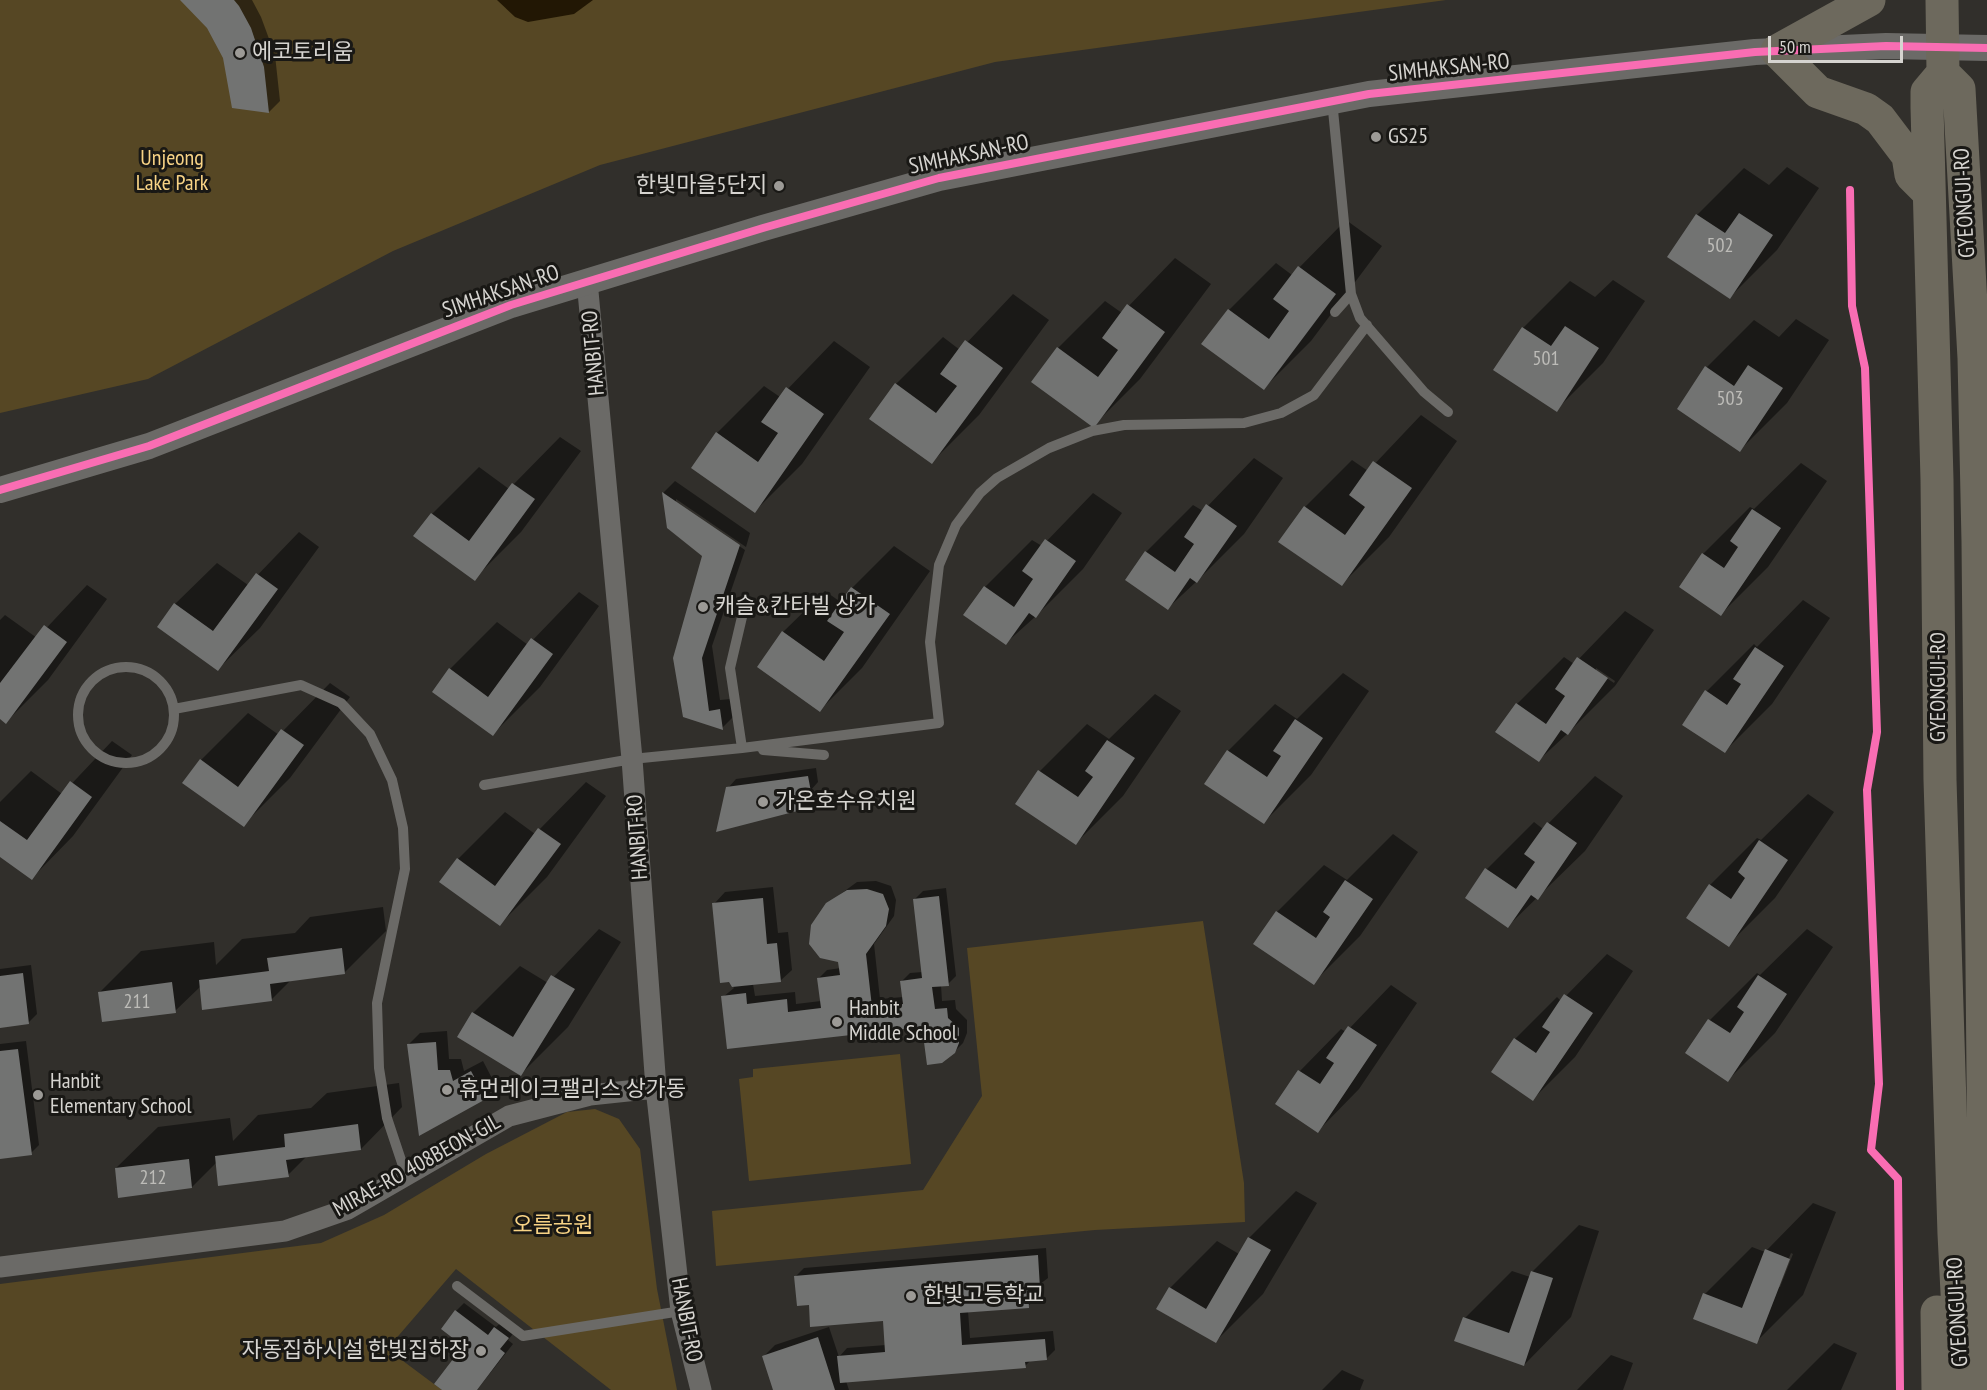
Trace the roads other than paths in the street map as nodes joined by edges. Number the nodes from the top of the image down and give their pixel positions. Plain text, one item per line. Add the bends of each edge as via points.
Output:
1 (1869, 0) edge
2 (1942, 0) edge
3 (1987, 48) edge
4 (1777, 51) junction
5 (1943, 60) junction
6 (1332, 100) junction
7 (1987, 178) edge
8 (1930, 194) junction
9 (1965, 207) junction
10 (587, 281) junction
11 (1351, 294) junction
12 (1335, 312) dead end
13 (1367, 325) junction
14 (1448, 412) dead end
15 (0, 490) edge
16 (742, 617) dead end
17 (174, 709) junction
18 (742, 748) junction
19 (824, 755) dead end
20 (632, 759) junction
21 (484, 785) dead end
22 (1984, 930) edge
23 (656, 1088) junction
24 (406, 1175) junction
25 (1954, 1234) junction
26 (0, 1267) edge
27 (1986, 1279) edge
28 (458, 1286) dead end
29 (681, 1311) junction
30 (701, 1390) edge
31 (1938, 1390) edge
32 (1962, 1390) edge
33 (1986, 1390) edge

1 - 4 main road
2 - 5 main road
3 - 5 street, SIMHAKSAN-RO
4 - 5 street, SIMHAKSAN-RO via 1886,46
4 - 6 street, SIMHAKSAN-RO
4 - 8 main road via 1818,92 1866,109 1880,119 1908,156 1911,175
5 - 8 main road, GYEONGUI-RO via 1927,92
5 - 9 main road, GYEONGUI-RO via 1959,89
6 - 10 street, SIMHAKSAN-RO via 939,178
6 - 11 lane
7 - 9 main road
8 - 25 main road, GYEONGUI-RO via 1940,780
9 - 22 main road, GYEONGUI-RO via 1974,358
10 - 15 street, SIMHAKSAN-RO via 511,305 149,446
10 - 20 street, HANBIT-RO
11 - 12 lane
11 - 13 lane via 1360,318
13 - 14 lane via 1424,392
13 - 18 lane via 1314,395 1281,413 1244,423 1124,425 1092,430 1049,448 997,478 980,493 956,525 939,565 930,642 939,723
16 - 18 lane via 730,668
17 - 17 lane via 170,695 150,673 120,667 90,682 77,712 79,729 93,750 114,762 131,763 146,759 163,745 173,725
17 - 24 lane via 301,685 341,703 370,734 392,780 403,828 405,869 377,1004 387,1118
18 - 19 lane
18 - 20 lane
20 - 21 lane
20 - 23 street, HANBIT-RO
22 - 27 main road, GYEONGUI-RO
23 - 24 street, MIRAE-RO 408BEON-GIL via 590,1095 509,1116
23 - 29 street, HANBIT-RO
24 - 26 street, MIRAE-RO 408BEON-GIL via 348,1209 285,1231
25 - 31 main road, GYEONGUI-RO via 1937,1305
25 - 32 main road, GYEONGUI-RO
27 - 33 main road, GYEONGUI-RO
28 - 29 lane via 523,1336
29 - 30 street, HANBIT-RO

